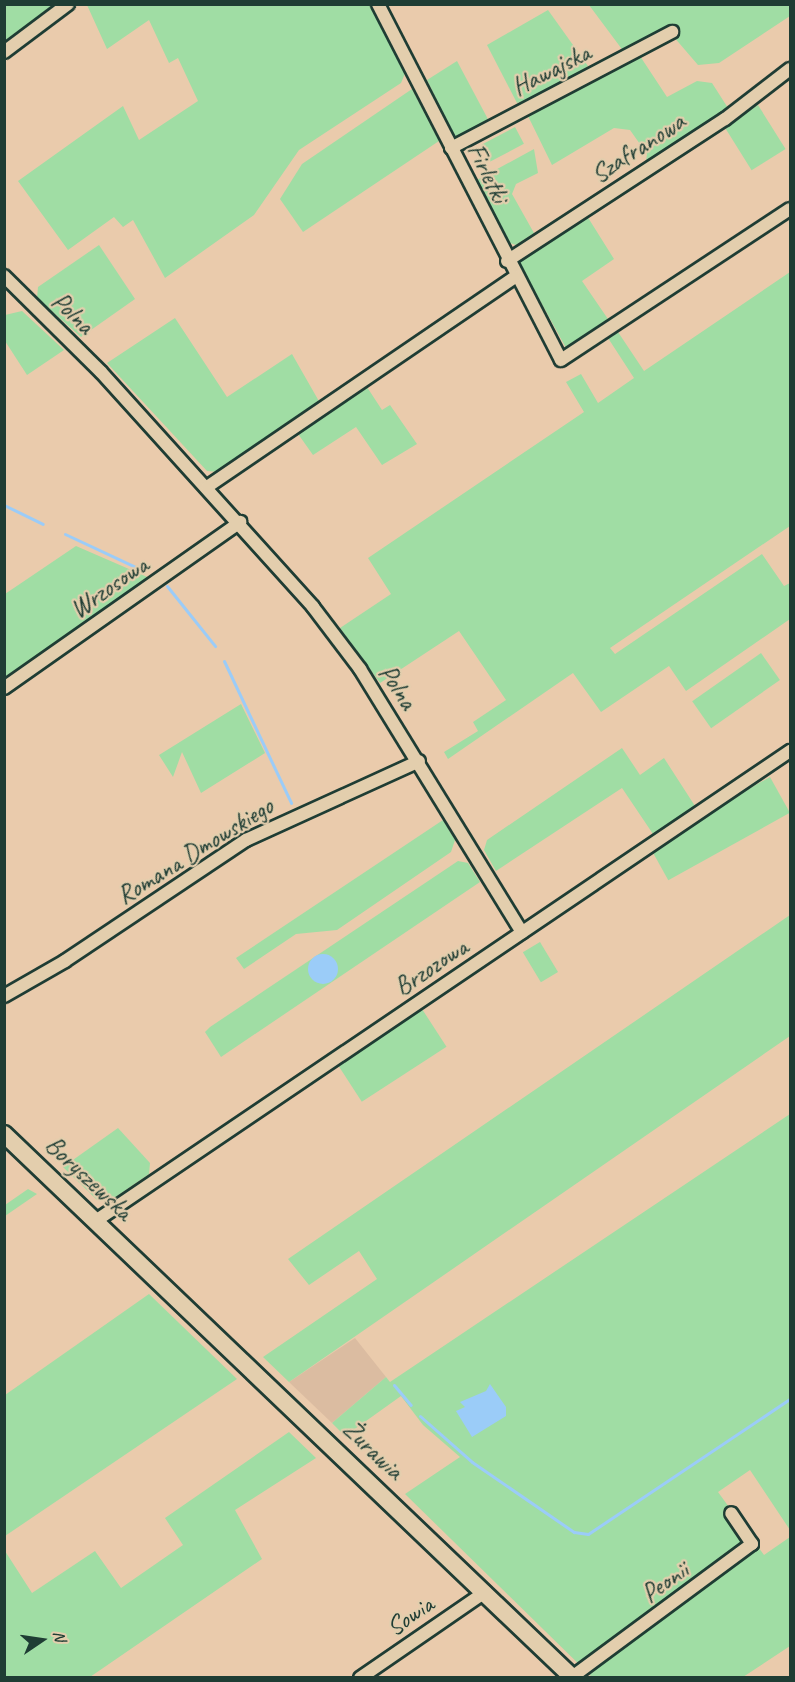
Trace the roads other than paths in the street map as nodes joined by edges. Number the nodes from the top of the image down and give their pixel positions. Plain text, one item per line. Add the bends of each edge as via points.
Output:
1 (68, 4) edge
2 (378, 4) edge
3 (672, 32) dead end
4 (4, 52) edge
5 (790, 69) edge
6 (451, 148) junction
7 (790, 209) edge
8 (507, 261) junction
9 (4, 276) edge
10 (515, 277) junction
11 (207, 488) junction
12 (240, 522) junction
13 (4, 688) edge
14 (790, 751) edge
15 (419, 761) junction
16 (522, 932) junction
17 (4, 996) edge
18 (4, 1134) edge
19 (97, 1220) junction
20 (137, 1259) joint
21 (731, 1513) dead end
22 (485, 1592) junction
23 (360, 1677) edge
24 (572, 1677) edge

1 - 4 street
2 - 6 street, Firletki
3 - 6 street, Hawajska
5 - 8 street, Szafranowa via 724,119
6 - 8 street, Firletki
7 - 10 street, Firletki via 561,360
8 - 10 street, Firletki
9 - 11 street, Polna
10 - 11 street
11 - 12 street, Polna
12 - 13 street, Wrzosowa
12 - 15 street, Polna via 360,669
14 - 16 street, Brzozowa
15 - 16 street, Polna
15 - 17 street, Romana Dmowskiego via 246,840 38,979
16 - 19 street, Brzozowa
18 - 19 main road, Boryszewska
19 - 20 main road, Boryszewska
20 - 22 main road, Żurawia
21 - 24 street, Peonii via 752,1544
22 - 23 street, Sowia
22 - 24 main road, Żurawia

